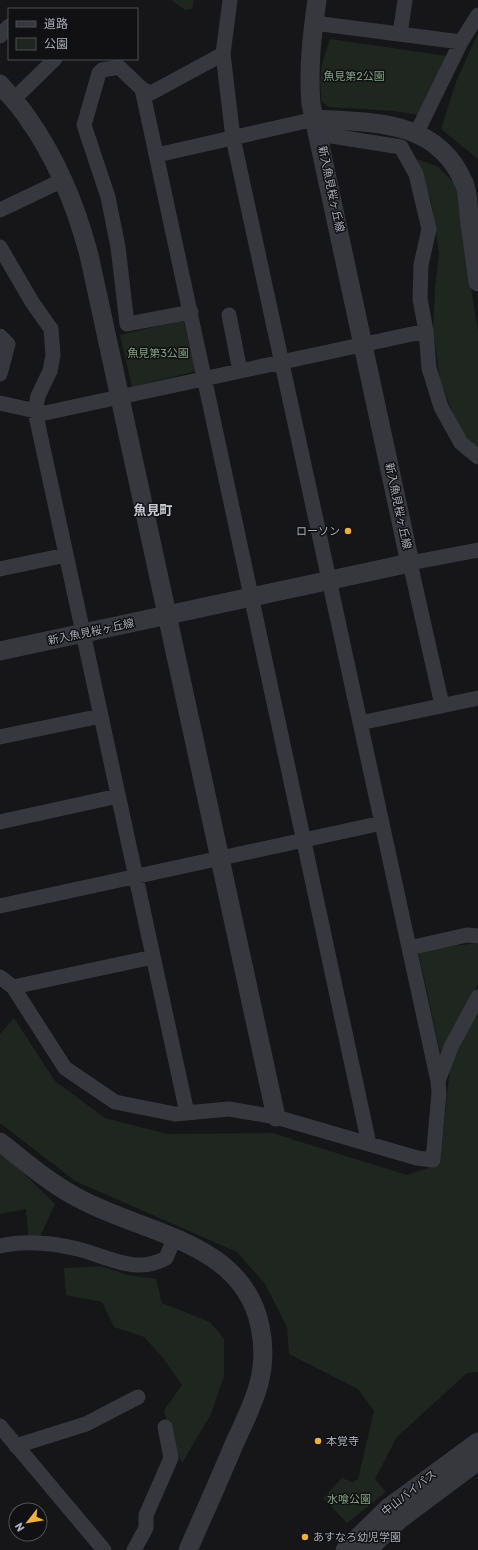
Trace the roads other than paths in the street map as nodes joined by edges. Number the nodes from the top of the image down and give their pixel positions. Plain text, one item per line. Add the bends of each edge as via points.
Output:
1 (230, 0) edge
2 (317, 0) edge
3 (405, 0) edge
4 (478, 14) edge
5 (314, 23) junction
6 (8, 27) edge
7 (400, 34) junction
8 (0, 36) edge
9 (460, 42) junction
10 (223, 54) junction
11 (54, 60) edge
12 (0, 84) edge
13 (142, 89) junction
14 (13, 100) junction
15 (317, 126) junction
16 (417, 132) junction
17 (233, 138) junction
18 (157, 156) junction
19 (63, 180) junction
20 (0, 210) edge
21 (0, 248) edge
22 (478, 282) edge
23 (191, 312) junction
24 (229, 315) dead end
25 (426, 331) junction
26 (0, 336) edge
27 (364, 343) junction
28 (282, 362) junction
29 (240, 370) junction
30 (0, 374) edge
31 (204, 378) junction
32 (120, 397) junction
33 (0, 403) edge
34 (35, 411) junction
35 (478, 457) edge
36 (478, 550) edge
37 (66, 554) junction
38 (410, 563) junction
39 (0, 569) edge
40 (329, 580) junction
41 (251, 598) junction
42 (168, 616) junction
43 (83, 634) junction
44 (0, 651) edge
45 (478, 698) edge
46 (442, 706) junction
47 (101, 716) junction
48 (360, 723) junction
49 (0, 737) edge
50 (118, 796) junction
51 (0, 822) edge
52 (382, 823) junction
53 (304, 840) junction
54 (220, 858) junction
55 (136, 877) junction
56 (0, 906) edge
57 (478, 936) edge
58 (409, 948) junction
59 (153, 957) junction
60 (0, 977) edge
61 (13, 987) junction
62 (478, 997) edge
63 (438, 1081) junction
64 (187, 1113) junction
65 (276, 1117) junction
66 (0, 1142) edge
67 (369, 1144) junction
68 (174, 1239) junction
69 (0, 1246) edge
70 (138, 1397) dead end
71 (0, 1426) edge
72 (165, 1427) dead end
73 (478, 1442) edge
74 (16, 1446) junction
75 (478, 1461) edge
76 (104, 1550) edge
77 (134, 1550) edge
78 (188, 1550) edge
79 (345, 1550) edge
80 (367, 1550) edge

1 - 10 street
2 - 5 street, 新入魚見桜ヶ丘線
3 - 7 street
4 - 9 street
5 - 7 street
5 - 15 street, 新入魚見桜ヶ丘線 via 309,76 311,104
6 - 8 street
7 - 9 street
9 - 16 street
10 - 13 street via 151,92
10 - 17 street
11 - 14 street
12 - 14 street
13 - 18 street
13 - 23 street via 118,67 102,70 92,94 84,125 108,197 118,247 127,324
14 - 19 street via 44,143
15 - 16 street via 397,126
15 - 17 street
15 - 25 street via 401,147 416,174 429,229 421,265 420,299
15 - 27 street, 新入魚見桜ヶ丘線
16 - 22 street via 436,144 450,158 464,184
17 - 18 street
17 - 28 street
18 - 23 street
19 - 20 street
19 - 32 street via 89,255
21 - 34 street via 51,329 53,342 50,371 38,396
23 - 31 street
24 - 29 street
25 - 27 street
25 - 35 street via 429,368 441,407 461,443
26 - 30 street via 8,344
27 - 28 street
27 - 38 street, 新入魚見桜ヶ丘線
28 - 29 street
28 - 40 street
29 - 31 street
31 - 32 street
31 - 41 street
32 - 34 street via 45,413
32 - 42 street
33 - 34 street
34 - 37 street
36 - 38 street
37 - 39 street
37 - 43 street
38 - 40 street, 新入魚見桜ヶ丘線
38 - 46 street
40 - 41 street, 新入魚見桜ヶ丘線
40 - 48 street
41 - 42 street, 新入魚見桜ヶ丘線
41 - 53 street
42 - 43 street, 新入魚見桜ヶ丘線
42 - 54 street
43 - 44 street, 新入魚見桜ヶ丘線
43 - 47 street
45 - 46 street
46 - 48 street
47 - 49 street
47 - 50 street
48 - 52 street
50 - 51 street
50 - 55 street
52 - 53 street
52 - 58 street
53 - 54 street
53 - 67 street
54 - 55 street
54 - 65 street
55 - 56 street
55 - 59 street
57 - 58 street via 467,935
58 - 63 street
59 - 61 street
59 - 64 street
60 - 61 street
61 - 64 street via 65,1068 115,1102 175,1114
62 - 63 street via 451,1048
63 - 67 street via 440,1093 433,1160
64 - 65 street via 228,1109
65 - 67 street
66 - 68 street via 54,1184 83,1201
68 - 69 street via 166,1258 152,1264 137,1266 51,1244 15,1243
68 - 78 street via 207,1253 234,1275 254,1306 259,1319 263,1347 260,1383
70 - 74 street via 86,1424
71 - 74 street
72 - 77 street via 171,1458 146,1515 146,1528
73 - 79 street, 中山バイパス via 388,1508
74 - 76 street
75 - 80 street, 中山バイパス via 399,1520

